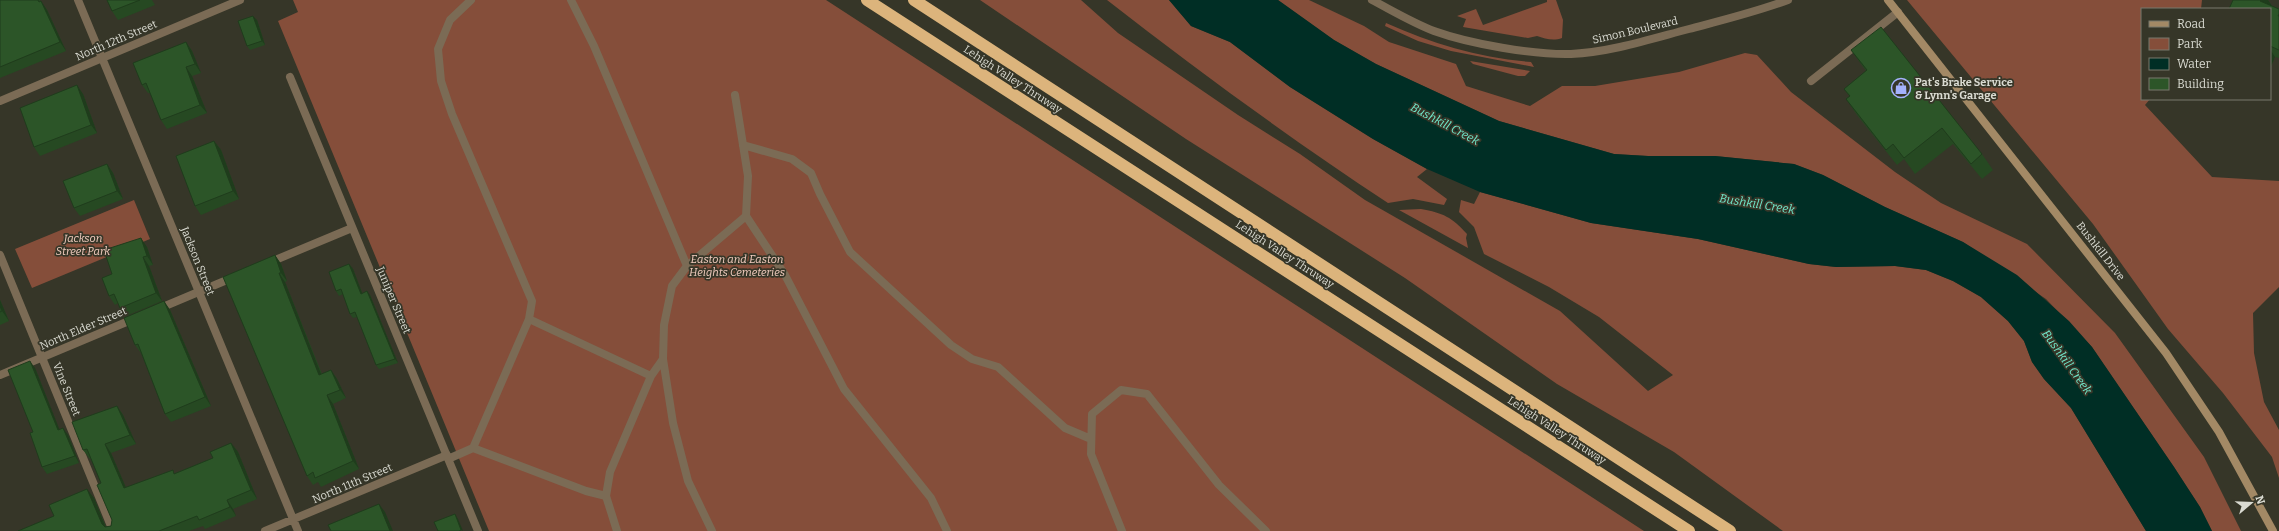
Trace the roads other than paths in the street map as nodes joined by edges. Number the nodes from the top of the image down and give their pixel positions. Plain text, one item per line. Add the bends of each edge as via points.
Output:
1 (78, 0) edge
2 (240, 0) edge
3 (471, 0) edge
4 (571, 0) edge
5 (867, 0) edge
6 (914, 0) edge
7 (1372, 0) edge
8 (1788, 0) edge
9 (1888, 0) edge
10 (1898, 12) junction
11 (102, 58) junction
12 (290, 77) dead end
13 (1811, 81) dead end
14 (735, 96) dead end
15 (0, 101) edge
16 (743, 145) junction
17 (746, 216) junction
18 (352, 228) junction
19 (0, 255) edge
20 (687, 266) junction
21 (257, 267) edge
22 (242, 274) edge
23 (199, 292) junction
24 (529, 319) junction
25 (42, 357) junction
26 (663, 359) junction
27 (0, 374) edge
28 (651, 376) junction
29 (1092, 439) junction
30 (473, 448) junction
31 (448, 457) junction
32 (606, 496) junction
33 (293, 519) junction
34 (113, 531) edge
35 (265, 531) edge
36 (298, 531) edge
37 (478, 531) edge
38 (617, 531) edge
39 (712, 531) edge
40 (947, 531) edge
41 (1122, 531) edge
42 (1266, 531) edge
43 (1689, 531) edge
44 (1730, 531) edge
45 (2273, 531) edge

1 - 11 street, Jackson Street
2 - 11 street, North 12th Street
3 - 24 street via 450,20 438,49 441,81 452,114 532,301
4 - 20 street via 594,46
5 - 43 highway, Lehigh Valley Thruway
6 - 44 highway, Lehigh Valley Thruway
7 - 8 street, Simon Boulevard via 1434,31 1457,38 1541,53 1571,54 1652,39 1768,8
9 - 10 street, Bushkill Drive
10 - 13 street
10 - 45 street, Bushkill Drive via 2169,357 2219,432
11 - 15 street, North 12th Street
11 - 23 street, Jackson Street
12 - 18 street, Juniper Street
14 - 16 street
16 - 17 street via 748,176
16 - 29 street via 792,159 811,173 850,252 951,345 972,359 998,367 1065,428
17 - 20 street
17 - 40 street via 786,275 844,389 931,498
18 - 21 street
18 - 31 street, Juniper Street
19 - 25 street, Vine Street
20 - 26 street via 672,286 664,325
22 - 23 street, North Elder Street
23 - 25 street, North Elder Street
23 - 33 street, Jackson Street
24 - 28 street
24 - 30 street
25 - 27 street, North Elder Street
25 - 34 street, Vine Street
26 - 28 street
26 - 39 street via 673,423 688,480
28 - 32 street via 610,472
29 - 41 street via 1091,454
29 - 42 street via 1092,414 1121,390 1147,394 1219,485
30 - 31 street, North 11th Street
30 - 32 street via 586,491
31 - 33 street, North 11th Street
31 - 37 street, Juniper Street
32 - 38 street
33 - 35 street, North 11th Street
33 - 36 street, Jackson Street

